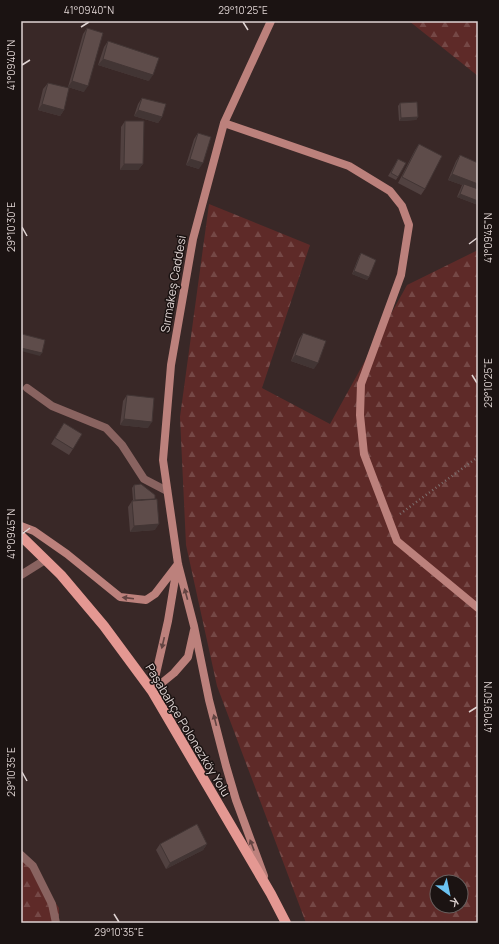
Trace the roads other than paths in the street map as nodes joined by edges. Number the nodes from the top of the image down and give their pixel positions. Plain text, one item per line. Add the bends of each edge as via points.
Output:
1 (271, 21) edge
2 (224, 123) junction
3 (27, 388) dead end
4 (167, 491) junction
5 (21, 526) edge
6 (21, 536) edge
7 (45, 560) junction
8 (178, 564) junction
9 (21, 575) edge
10 (478, 608) edge
11 (194, 626) junction
12 (152, 691) junction
13 (21, 855) edge
14 (271, 894) junction
15 (56, 923) edge
16 (286, 923) edge

1 - 2 main road, Sırmakeş Caddesi
2 - 4 main road, Sırmakeş Caddesi via 193,238 171,365 163,460
2 - 10 main road via 349,166 390,191 402,206 409,225 401,275 361,384 360,415 364,454 397,541
3 - 4 street via 52,406 106,428 122,445 144,479
4 - 8 main road, Sırmakeş Caddesi
8 -> 5 main road via 155,594 146,600 120,597 34,531
6 - 7 main road, Paşabahçe Polonezköy Yolu
7 - 9 street
7 - 12 main road, Paşabahçe Polonezköy Yolu via 104,626
11 -> 8 main road
8 -> 12 main road
11 - 12 main road via 188,657 174,673
14 -> 11 main road via 228,773
12 - 14 main road, Paşabahçe Polonezköy Yolu
13 - 15 street via 33,866 52,904
14 - 16 main road, Paşabahçe Polonezköy Yolu

